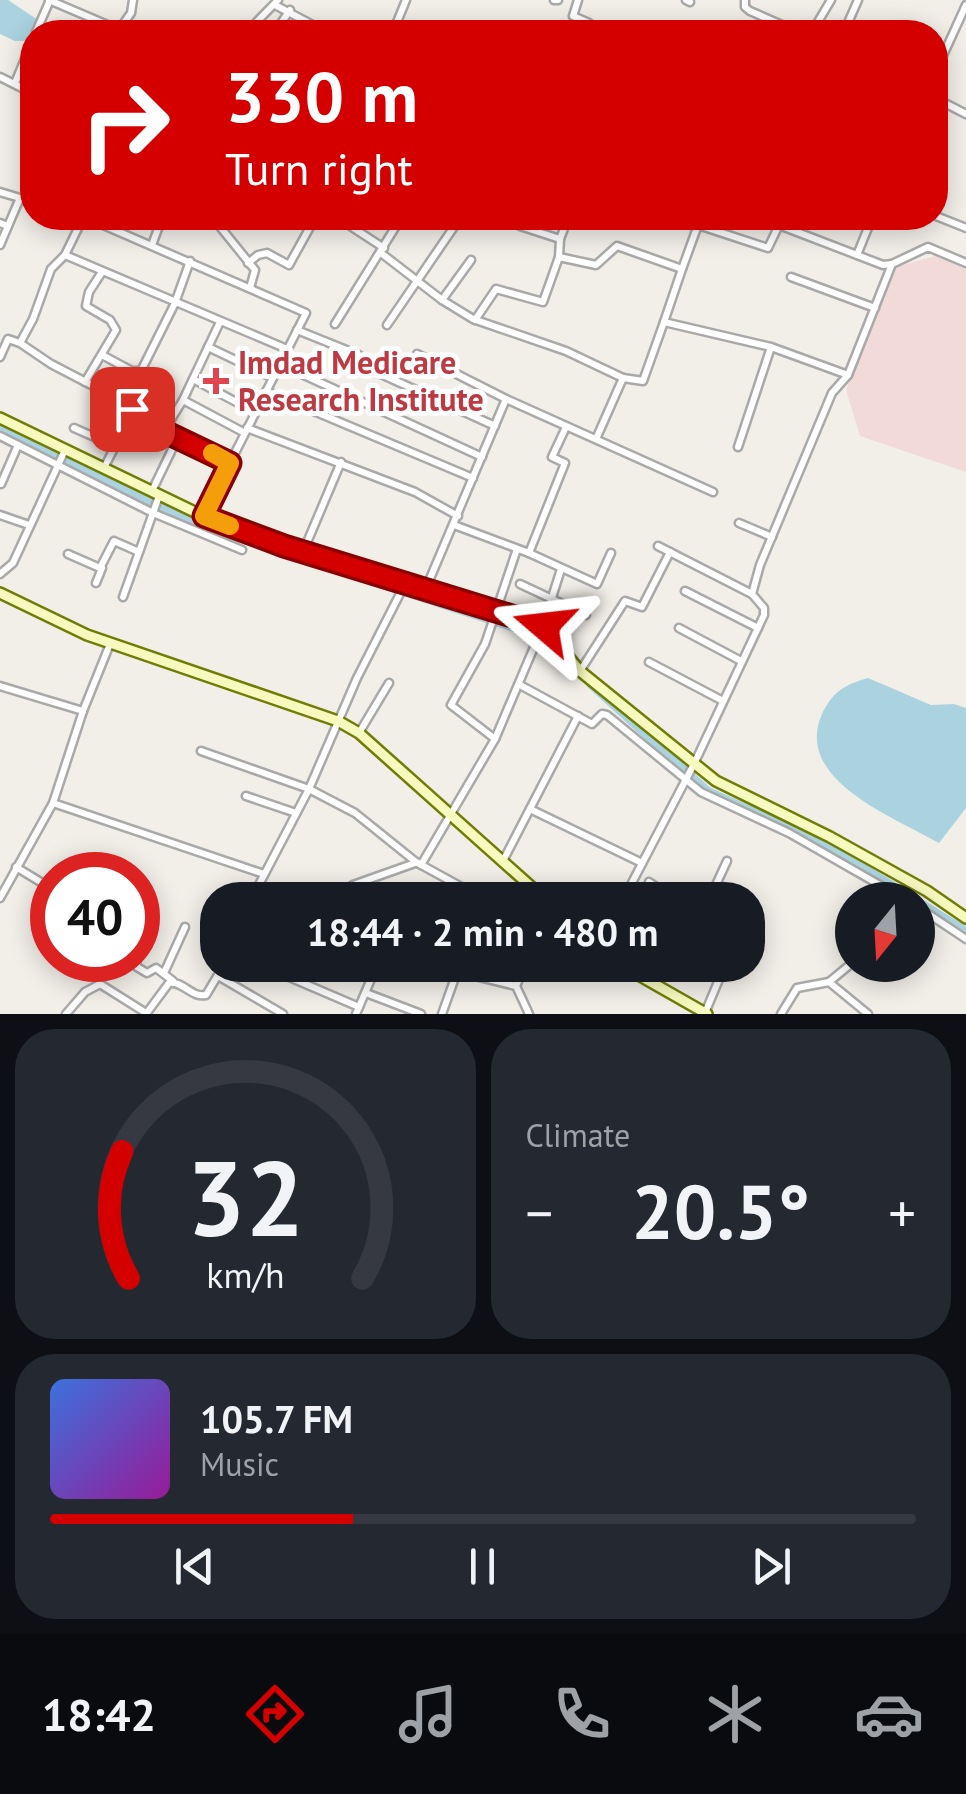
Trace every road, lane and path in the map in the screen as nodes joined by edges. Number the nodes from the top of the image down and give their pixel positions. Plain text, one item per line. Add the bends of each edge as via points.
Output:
1 (50, 0) edge
2 (578, 0) edge
3 (745, 0) edge
4 (958, 0) edge
5 (276, 2) edge
6 (966, 5) edge
7 (290, 10) junction
8 (96, 20) edge
9 (259, 20) edge
10 (283, 20) edge
11 (306, 20) edge
12 (582, 20) edge
13 (766, 20) edge
14 (963, 26) edge
15 (948, 51) edge
16 (20, 71) edge
17 (0, 78) edge
18 (15, 83) junction
19 (20, 86) edge
20 (20, 203) edge
21 (4, 225) edge
22 (79, 230) edge
23 (115, 230) edge
24 (158, 230) edge
25 (222, 230) edge
26 (308, 230) edge
27 (354, 230) edge
28 (394, 230) edge
29 (452, 230) edge
30 (532, 230) edge
31 (563, 230) edge
32 (696, 230) edge
33 (713, 230) edge
34 (775, 230) edge
35 (800, 230) edge
36 (867, 230) edge
37 (560, 239) junction
38 (0, 245) edge
39 (152, 245) junction
40 (382, 250) junction
41 (857, 255) junction
42 (65, 256) junction
43 (559, 257) junction
44 (471, 260) dead end
45 (190, 262) junction
46 (248, 263) junction
47 (966, 263) edge
48 (892, 264) junction
49 (682, 269) junction
50 (102, 272) junction
51 (791, 276) dead end
52 (417, 281) junction
53 (250, 288) junction
54 (442, 300) junction
55 (175, 304) junction
56 (875, 308) junction
57 (475, 320) junction
58 (220, 322) junction
59 (664, 322) junction
60 (335, 324) dead end
61 (388, 325) dead end
62 (297, 330) junction
63 (4, 337) edge
64 (20, 343) junction
65 (208, 347) junction
66 (771, 347) junction
67 (287, 349) junction
68 (417, 354) dead end
69 (102, 355) junction
70 (0, 357) edge
71 (280, 364) junction
72 (848, 374) junction
73 (273, 378) junction
74 (623, 378) junction
75 (193, 379) junction
76 (85, 382) junction
77 (266, 391) junction
78 (506, 399) junction
79 (183, 400) junction
80 (255, 412) junction
81 (131, 414) junction
82 (0, 418) edge
83 (495, 426) junction
84 (566, 426) junction
85 (74, 428) dead end
86 (246, 430) junction
87 (164, 431) junction
88 (0, 436) edge
89 (178, 437) junction
90 (596, 440) junction
91 (18, 445) junction
92 (115, 446) junction
93 (738, 447) dead end
94 (62, 458) junction
95 (482, 458) junction
96 (341, 462) junction
97 (230, 463) junction
98 (103, 469) junction
99 (473, 478) junction
100 (1, 484) edge
101 (713, 492) dead end
102 (157, 495) junction
103 (154, 511) junction
104 (0, 515) edge
105 (204, 516) junction
106 (456, 520) junction
107 (739, 522) dead end
108 (29, 525) junction
109 (772, 537) junction
110 (658, 546) dead end
111 (517, 549) junction
112 (242, 550) dead end
113 (139, 552) junction
114 (303, 552) junction
115 (670, 552) junction
116 (529, 553) junction
117 (611, 553) dead end
118 (68, 554) dead end
119 (103, 567) junction
120 (562, 569) junction
121 (0, 574) edge
122 (96, 583) dead end
123 (405, 583) junction
124 (520, 584) dead end
125 (426, 588) junction
126 (685, 591) dead end
127 (0, 593) edge
128 (752, 594) junction
129 (122, 597) dead end
130 (553, 597) junction
131 (496, 611) junction
132 (586, 615) dead end
133 (544, 626) junction
134 (678, 628) dead end
135 (758, 628) junction
136 (110, 644) junction
137 (741, 661) junction
138 (649, 662) dead end
139 (580, 671) junction
140 (389, 683) dead end
141 (520, 684) junction
142 (0, 686) edge
143 (723, 701) junction
144 (83, 711) junction
145 (578, 716) junction
146 (338, 721) junction
147 (359, 733) junction
148 (495, 739) junction
149 (201, 750) dead end
150 (692, 767) junction
151 (686, 780) junction
152 (309, 789) junction
153 (246, 796) dead end
154 (53, 803) junction
155 (530, 809) junction
156 (296, 814) junction
157 (448, 814) junction
158 (726, 861) dead end
159 (504, 862) junction
160 (642, 863) junction
161 (418, 864) junction
162 (16, 867) junction
163 (264, 874) junction
164 (30, 876) edge
165 (260, 882) edge
166 (365, 882) edge
167 (452, 882) edge
168 (526, 882) edge
169 (632, 882) edge
170 (717, 882) edge
171 (875, 882) edge
172 (907, 882) edge
173 (0, 898) edge
174 (935, 899) edge
175 (935, 918) edge
176 (966, 918) edge
177 (185, 926) dead end
178 (966, 940) edge
179 (160, 971) edge
180 (164, 974) junction
181 (835, 977) edge
182 (174, 982) junction
183 (213, 982) edge
184 (228, 982) edge
185 (297, 982) edge
186 (370, 982) edge
187 (453, 982) edge
188 (499, 982) edge
189 (518, 982) edge
190 (651, 982) edge
191 (719, 982) edge
192 (829, 982) junction
193 (516, 986) junction
194 (366, 993) junction
195 (357, 1010) edge
196 (706, 1013) edge
197 (66, 1014) edge
198 (146, 1014) edge
199 (283, 1014) edge
200 (420, 1014) edge
201 (442, 1014) edge
202 (529, 1014) edge
203 (780, 1014) edge
204 (868, 1014) edge

1 - 8 street
2 - 12 street via 573,16
3 - 13 street via 745,7
4 - 6 street
5 - 7 street
5 - 9 street
6 - 14 street
7 - 10 street
7 - 11 street
14 - 15 street
16 - 18 street
17 - 18 street
18 - 19 street
20 - 21 street
21 - 38 street
22 - 42 street
23 - 39 street
24 - 39 street
25 - 46 street
26 - 46 street via 290,265 262,252
27 - 40 street
28 - 40 street
29 - 52 street
30 - 37 street
31 - 37 street
32 - 49 street
33 - 34 street via 768,248
35 - 41 street
36 - 41 street
37 - 43 street
39 - 45 street
40 - 52 street
40 - 60 street
41 - 48 street
42 - 50 street
42 - 64 street via 51,269
43 - 49 street via 596,264 617,246
43 - 57 street via 543,302 496,289
44 - 54 street
45 - 53 street
45 - 55 street
46 - 53 street via 256,275
47 - 48 street via 928,247
48 - 56 street
49 - 59 street
50 - 55 street
50 - 69 street via 86,306 115,324
51 - 56 street
52 - 54 street
52 - 61 street
53 - 62 street via 306,313
54 - 57 street
55 - 58 street
55 - 69 street via 141,372
56 - 72 street
57 - 74 street
58 - 65 street
58 - 67 street
59 - 66 street
59 - 74 street via 642,381
62 - 67 street
62 - 83 street
63 - 64 street
63 - 70 street
64 - 76 street
65 - 73 street
65 - 75 street
66 - 72 street
66 - 93 street
67 - 71 street
68 - 78 street
69 - 76 street
71 - 73 street
71 - 95 street
72 - 109 street via 832,393
73 - 77 street
74 - 90 street
75 - 79 street
75 - 80 street
76 - 81 street via 130,405
77 - 80 street
77 - 99 street
78 - 83 street
78 - 84 street
79 - 86 street
79 - 87 street
80 - 86 street
81 - 87 street
81 - 92 street
82 - 94 street
83 - 95 street
84 - 90 street
84 - 116 street via 552,456 565,463
85 - 92 street
86 - 96 street
86 - 97 street
87 - 89 street
88 - 91 street
89 - 97 street
89 - 102 street
90 - 101 street
91 - 94 street
91 - 100 street
92 - 98 street
94 - 98 street
94 - 103 street
94 - 108 street
95 - 99 street
96 - 106 street via 432,500
96 - 114 street
97 - 105 street
98 - 102 street
99 - 106 street
102 - 103 street
102 - 105 street
103 - 112 street
103 - 113 street
104 - 108 street
105 - 114 street
106 - 111 street
106 - 125 street
107 - 109 street
108 - 121 street
109 - 128 street
110 - 115 street
111 - 116 street
111 - 131 street
113 - 119 street via 114,541
113 - 129 street
114 - 123 street
115 - 128 street
115 - 139 street via 642,607 625,601
116 - 120 street
117 - 120 street via 596,584
118 - 119 street
119 - 122 street
120 - 130 street
123 - 125 street
123 - 146 street
124 - 130 street
125 - 131 street
126 - 135 street
127 - 136 street
128 - 135 street via 764,608
130 - 132 street
130 - 133 street
131 - 133 street
131 - 148 street via 451,705
133 - 139 street
133 - 141 street
134 - 137 street
135 - 137 street
136 - 144 street
136 - 146 street
137 - 143 street
138 - 143 street
139 - 150 street
140 - 147 street
141 - 145 street
141 - 148 street
142 - 144 street
143 - 150 street
144 - 154 street
145 - 151 street via 595,724 608,715
145 - 155 street
146 - 147 street
146 - 152 street
147 - 157 street
148 - 157 street
149 - 152 street
150 - 151 street
150 - 172 street
151 - 160 street
151 - 171 street
152 - 156 street
152 - 161 street via 355,813
153 - 156 street
154 - 162 street
154 - 163 street
155 - 159 street
155 - 160 street
156 - 163 street
157 - 159 street
157 - 161 street
158 - 170 street
159 - 168 street
160 - 169 street
161 - 166 street
161 - 167 street
162 - 164 street
162 - 173 street
163 - 165 street
174 - 176 street
175 - 178 street
177 - 180 street
179 - 180 street
180 - 182 street
181 - 192 street
182 - 183 street via 202,997
182 - 198 street
184 - 199 street
185 - 195 street
186 - 194 street
187 - 201 street
188 - 193 street
189 - 193 street
190 - 196 street
191 - 196 street
192 - 203 street via 796,988
192 - 204 street
193 - 202 street
194 - 195 street
194 - 200 street
197 - 198 street via 100,984

